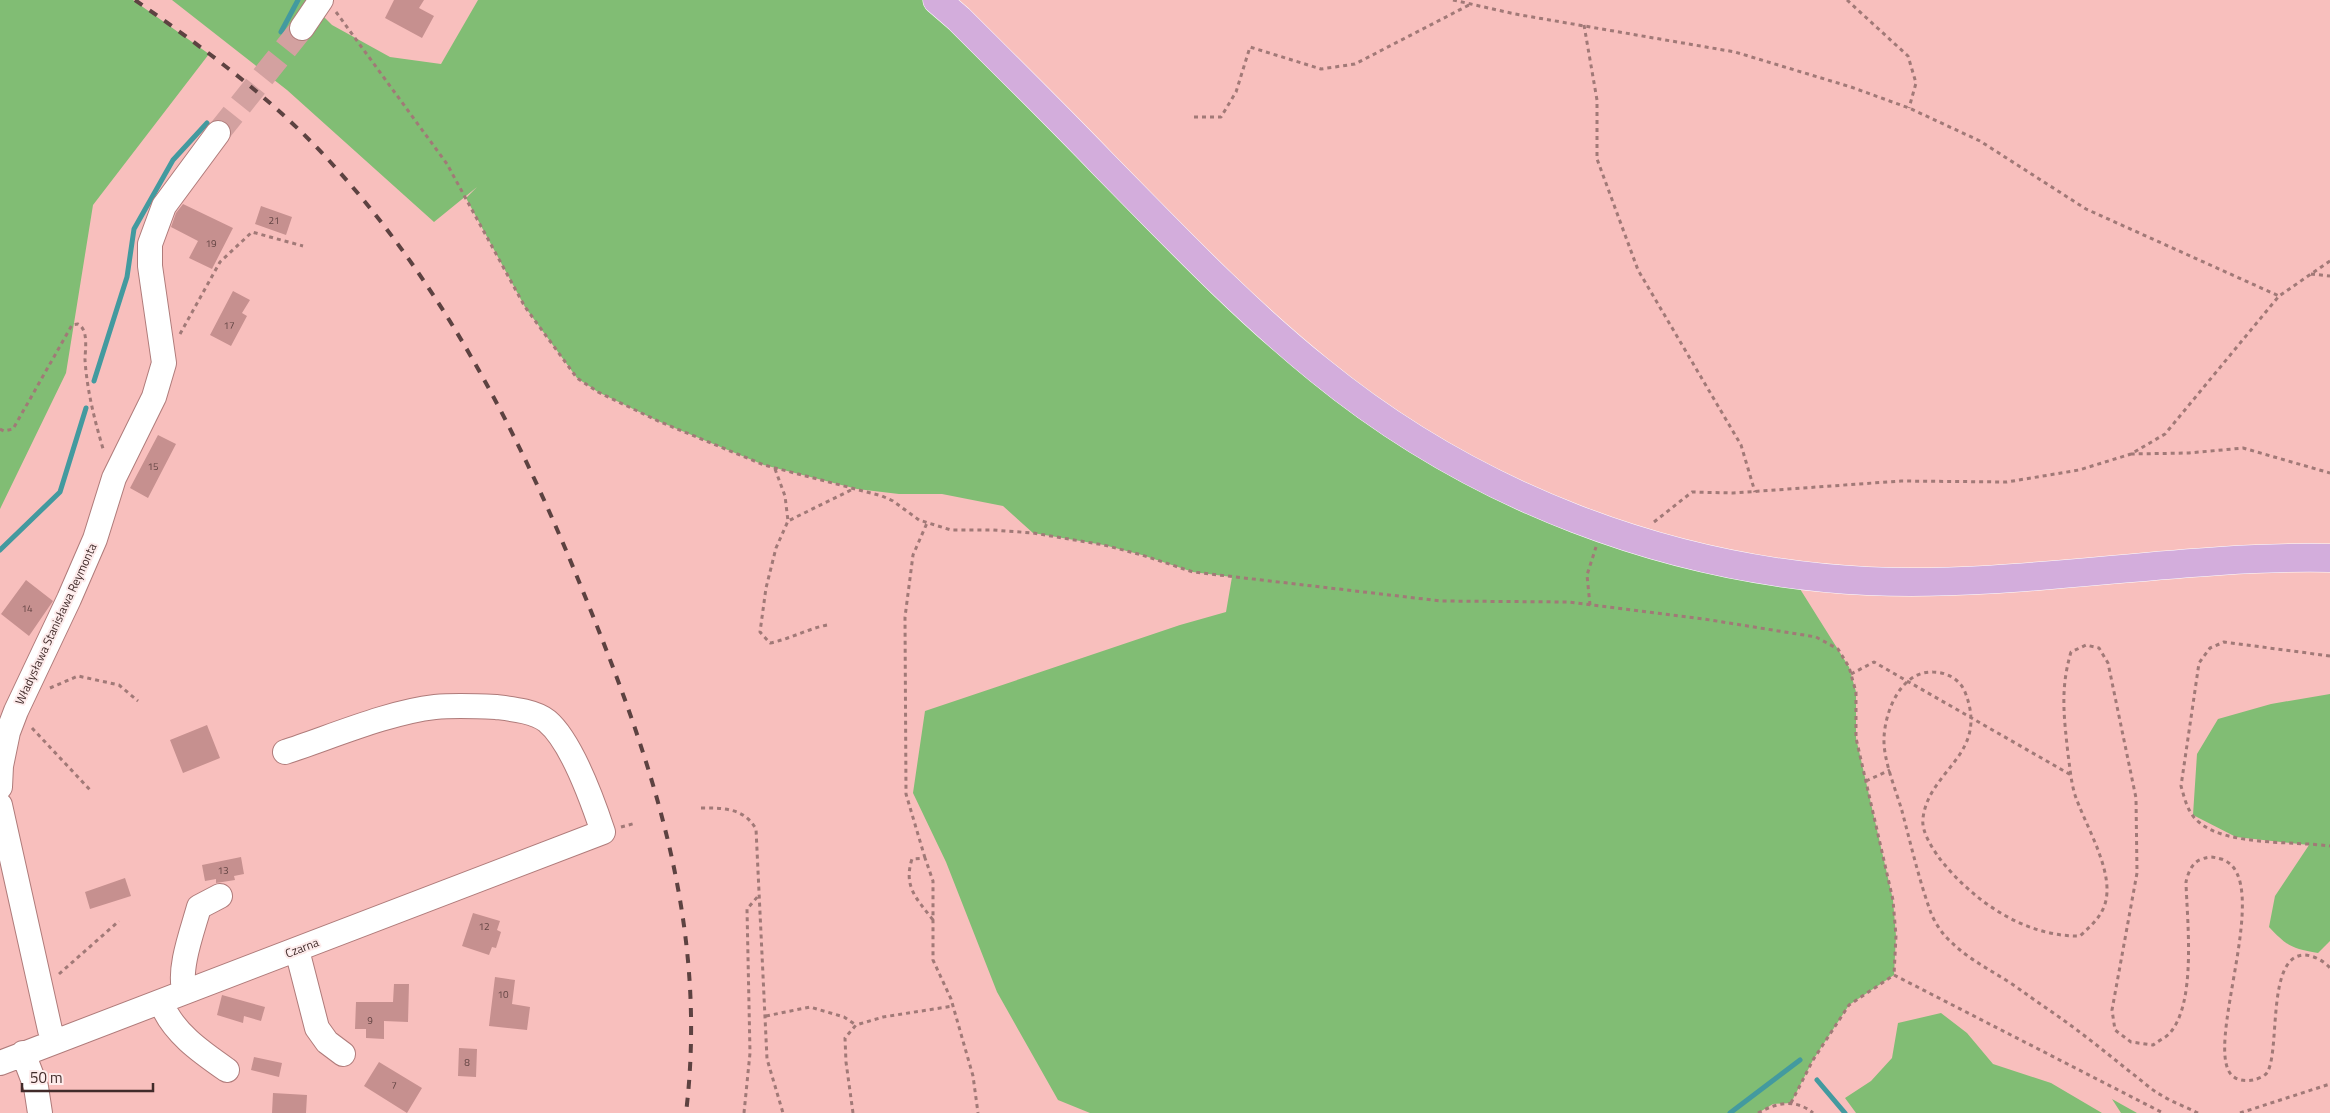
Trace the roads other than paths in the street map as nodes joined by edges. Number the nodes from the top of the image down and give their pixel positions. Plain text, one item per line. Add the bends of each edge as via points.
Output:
1 (937, 0) edge
2 (328, 3) edge
3 (302, 28) tunnel mouth
4 (218, 133) tunnel mouth
5 (2330, 558) edge
6 (285, 752) dead end
7 (0, 787) edge
8 (0, 805) edge
9 (220, 896) dead end
10 (297, 950) junction
11 (185, 992) junction
12 (160, 1002) junction
13 (54, 1040) junction
14 (23, 1053) junction
15 (343, 1054) dead end
16 (0, 1062) edge
17 (227, 1070) dead end
18 (40, 1113) edge

1 - 5 main road via 1207,271 1322,373 1403,431 1465,468 1517,494 1604,529 1729,563 1874,581 1956,582 2207,561
2 - 3 street
4 - 7 street, Władysława Stanisława Reymonta via 164,206 150,244 150,266 164,363 154,397 114,478 91,547 16,711 8,732
6 - 10 street, Czarna via 404,713 434,707 508,708 527,712 546,720 563,738 603,832
8 - 13 street
9 - 11 street via 199,907 181,983
10 - 11 street, Czarna
10 - 15 street via 317,1028 327,1042
11 - 12 street, Czarna
12 - 13 street, Czarna
12 - 17 street via 165,1013 196,1049
13 - 14 street, Czarna
14 - 16 street, Czarna
14 - 18 street via 36,1087

